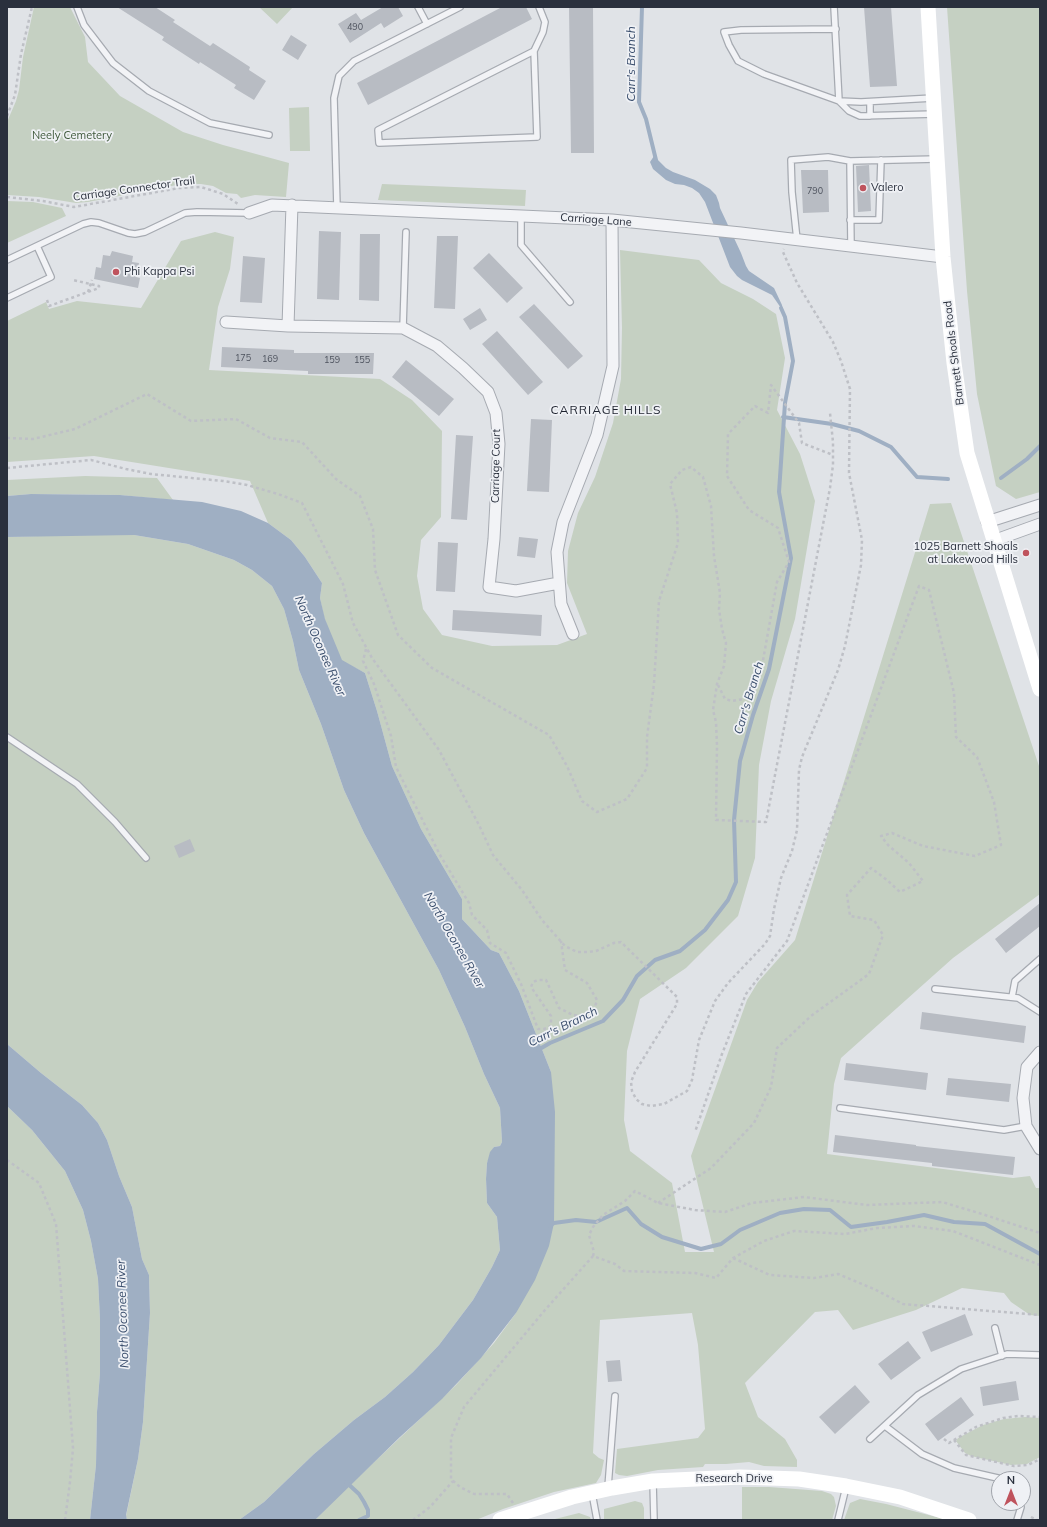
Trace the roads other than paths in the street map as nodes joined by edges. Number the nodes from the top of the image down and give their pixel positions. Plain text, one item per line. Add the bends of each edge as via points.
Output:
1 (77, 7) edge
2 (418, 7) edge
3 (460, 7) edge
4 (538, 7) edge
5 (834, 7) edge
6 (928, 7) edge
7 (427, 24) junction
8 (836, 29) junction
9 (534, 51) junction
10 (934, 98) junction
11 (839, 101) junction
12 (870, 102) junction
13 (935, 114) junction
14 (870, 116) junction
15 (268, 135) dead end
16 (850, 160) junction
17 (881, 160) junction
18 (938, 160) junction
19 (292, 205) junction
20 (337, 207) junction
21 (249, 213) joint
22 (521, 215) junction
23 (612, 220) junction
24 (850, 220) junction
25 (406, 232) dead end
26 (797, 240) junction
27 (37, 246) junction
28 (851, 246) junction
29 (943, 257) junction
30 (7, 260) edge
31 (7, 298) edge
32 (570, 302) dead end
33 (226, 322) dead end
34 (288, 326) junction
35 (403, 328) junction
36 (1040, 506) edge
37 (987, 522) junction
38 (1040, 524) edge
39 (993, 541) junction
40 (559, 583) junction
41 (573, 634) dead end
42 (1040, 689) edge
43 (7, 737) edge
44 (146, 858) dead end
45 (1040, 959) edge
46 (935, 989) dead end
47 (1012, 997) junction
48 (1040, 1012) edge
49 (1040, 1052) edge
50 (840, 1108) dead end
51 (1026, 1126) junction
52 (1040, 1150) edge
53 (995, 1328) dead end
54 (1040, 1355) edge
55 (1002, 1356) junction
56 (615, 1396) dead end
57 (885, 1426) junction
58 (870, 1439) dead end
59 (991, 1476) edge
60 (653, 1481) junction
61 (846, 1486) junction
62 (608, 1489) junction
63 (592, 1492) junction
64 (500, 1520) edge
65 (597, 1520) edge
66 (654, 1520) edge
67 (838, 1520) edge
68 (969, 1520) edge

1 - 15 lane via 84,25 113,64 149,91 210,123
2 - 7 lane
3 - 7 lane
4 - 9 lane via 544,22 543,32
5 - 8 lane
6 - 10 main road, Barnett Shoals Road
7 - 20 lane via 354,61 339,76 334,98
8 - 11 lane
8 - 11 lane via 724,32 738,61 764,74
9 - 9 lane via 378,130 379,142 537,137
10 - 12 lane
10 - 13 main road, Barnett Shoals Road
11 - 12 lane
11 - 14 lane via 849,111 860,116
12 - 14 lane
13 - 14 lane
13 - 18 main road, Barnett Shoals Road
16 - 17 lane
16 - 24 lane
16 - 26 lane via 828,157 791,160
17 - 18 lane
17 - 24 lane via 879,220
18 - 29 main road, Barnett Shoals Road
19 - 20 street, Carriage Lane
19 - 21 street, Carriage Lane via 272,204
19 - 34 street
20 - 22 street, Carriage Lane
21 - 27 lane via 184,213 145,232 135,234 91,222
22 - 23 street, Carriage Lane
22 - 32 lane via 521,245
23 - 26 street, Carriage Lane
23 - 40 street via 613,366 597,436 562,522 557,552
24 - 28 lane
25 - 35 lane
26 - 28 street, Carriage Lane
27 - 30 lane
27 - 31 lane via 51,278
28 - 29 street, Carriage Lane
29 - 37 main road, Barnett Shoals Road via 967,453
33 - 34 street, Carriage Court
34 - 35 street, Carriage Court
35 - 40 street, Carriage Court via 437,346 463,368 488,392 496,413 499,444 489,587 516,590
36 - 37 street
37 - 39 main road, Barnett Shoals Road
38 - 39 street
39 - 42 main road, Barnett Shoals Road
40 - 41 street via 562,604
43 - 44 lane via 77,784
45 - 47 lane via 1015,981
46 - 47 lane
47 - 48 lane
49 - 51 street via 1028,1068 1024,1098
50 - 51 lane via 1004,1130
51 - 52 street
53 - 55 lane
54 - 55 lane
55 - 57 lane via 961,1369 918,1395
56 - 62 lane
57 - 58 lane
57 - 59 lane via 922,1454 954,1468
60 - 61 main road, Research Drive via 740,1477 799,1480
60 - 62 main road, Research Drive
60 - 66 lane
61 - 67 lane
61 - 68 main road, Research Drive via 900,1497
62 - 63 main road, Research Drive
63 - 64 main road, Research Drive
63 - 65 lane

